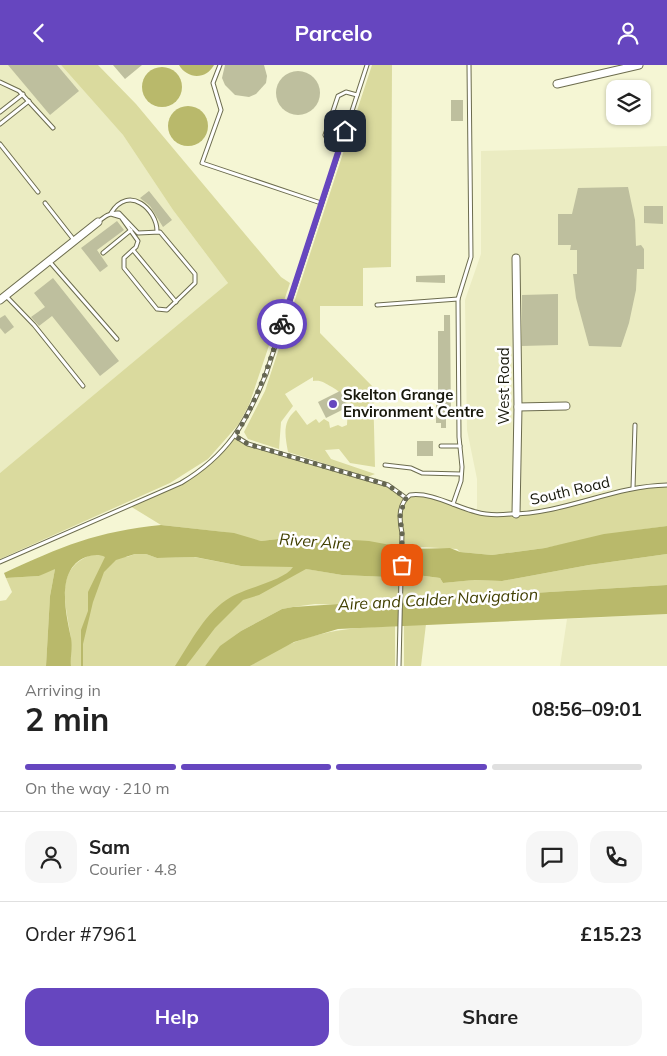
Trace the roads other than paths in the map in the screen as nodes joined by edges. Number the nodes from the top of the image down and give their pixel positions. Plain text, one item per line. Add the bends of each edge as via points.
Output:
1 (220, 65) edge
2 (367, 65) edge
3 (470, 65) edge
4 (639, 65) edge
5 (0, 82) edge
6 (557, 84) dead end
7 (23, 94) junction
8 (357, 95) junction
9 (29, 101) junction
10 (0, 112) edge
11 (0, 124) edge
12 (53, 128) dead end
13 (0, 144) edge
14 (339, 149) junction
15 (38, 192) dead end
16 (45, 203) dead end
17 (322, 203) junction
18 (111, 214) junction
19 (98, 223) joint
20 (133, 229) junction
21 (157, 231) junction
22 (75, 240) junction
23 (133, 250) junction
24 (102, 253) dead end
25 (516, 258) dead end
26 (49, 261) junction
27 (3, 298) edge
28 (458, 299) junction
29 (176, 302) junction
30 (377, 305) dead end
31 (117, 339) dead end
32 (83, 386) dead end
33 (518, 407) junction
34 (566, 407) dead end
35 (635, 425) dead end
36 (235, 436) junction
37 (441, 446) dead end
38 (460, 446) junction
39 (385, 465) dead end
40 (461, 474) junction
41 (667, 485) edge
42 (633, 488) junction
43 (406, 498) junction
44 (453, 504) junction
45 (516, 514) junction
46 (0, 562) edge
47 (399, 666) edge

1 - 17 lane via 213,83 221,110 202,163
2 - 8 lane
3 - 28 lane via 471,257
4 - 6 street
5 - 7 lane
7 - 9 lane
7 - 10 lane
8 - 14 lane
8 - 14 lane via 346,92 338,96 325,135 330,144
9 - 11 lane
9 - 12 lane
13 - 15 lane
14 - 17 lane
16 - 22 lane
17 - 36 lane via 266,374 252,409
18 - 19 lane
18 - 20 lane via 121,217
18 - 21 lane via 123,201 138,201 156,223
19 - 22 street
20 - 21 lane via 143,235
20 - 23 lane via 138,241
20 - 24 lane
21 - 29 lane via 164,235 196,276 196,283
22 - 26 street
23 - 29 lane
23 - 29 lane via 124,258 123,265 158,309 167,310
25 - 33 street, West Road
26 - 27 street
26 - 31 lane
27 - 32 lane via 34,325
28 - 30 lane
28 - 38 lane
33 - 34 street
33 - 45 street, West Road
35 - 42 lane
36 - 43 lane via 248,444 388,485
36 - 46 lane via 218,455 181,483
37 - 38 lane
38 - 40 lane
39 - 40 lane via 410,467 422,473
40 - 44 lane
41 - 42 lane, South Road
42 - 45 lane, South Road via 560,507
43 - 44 lane, South Road via 421,495
43 - 47 lane via 400,514
44 - 45 lane, South Road via 477,513

